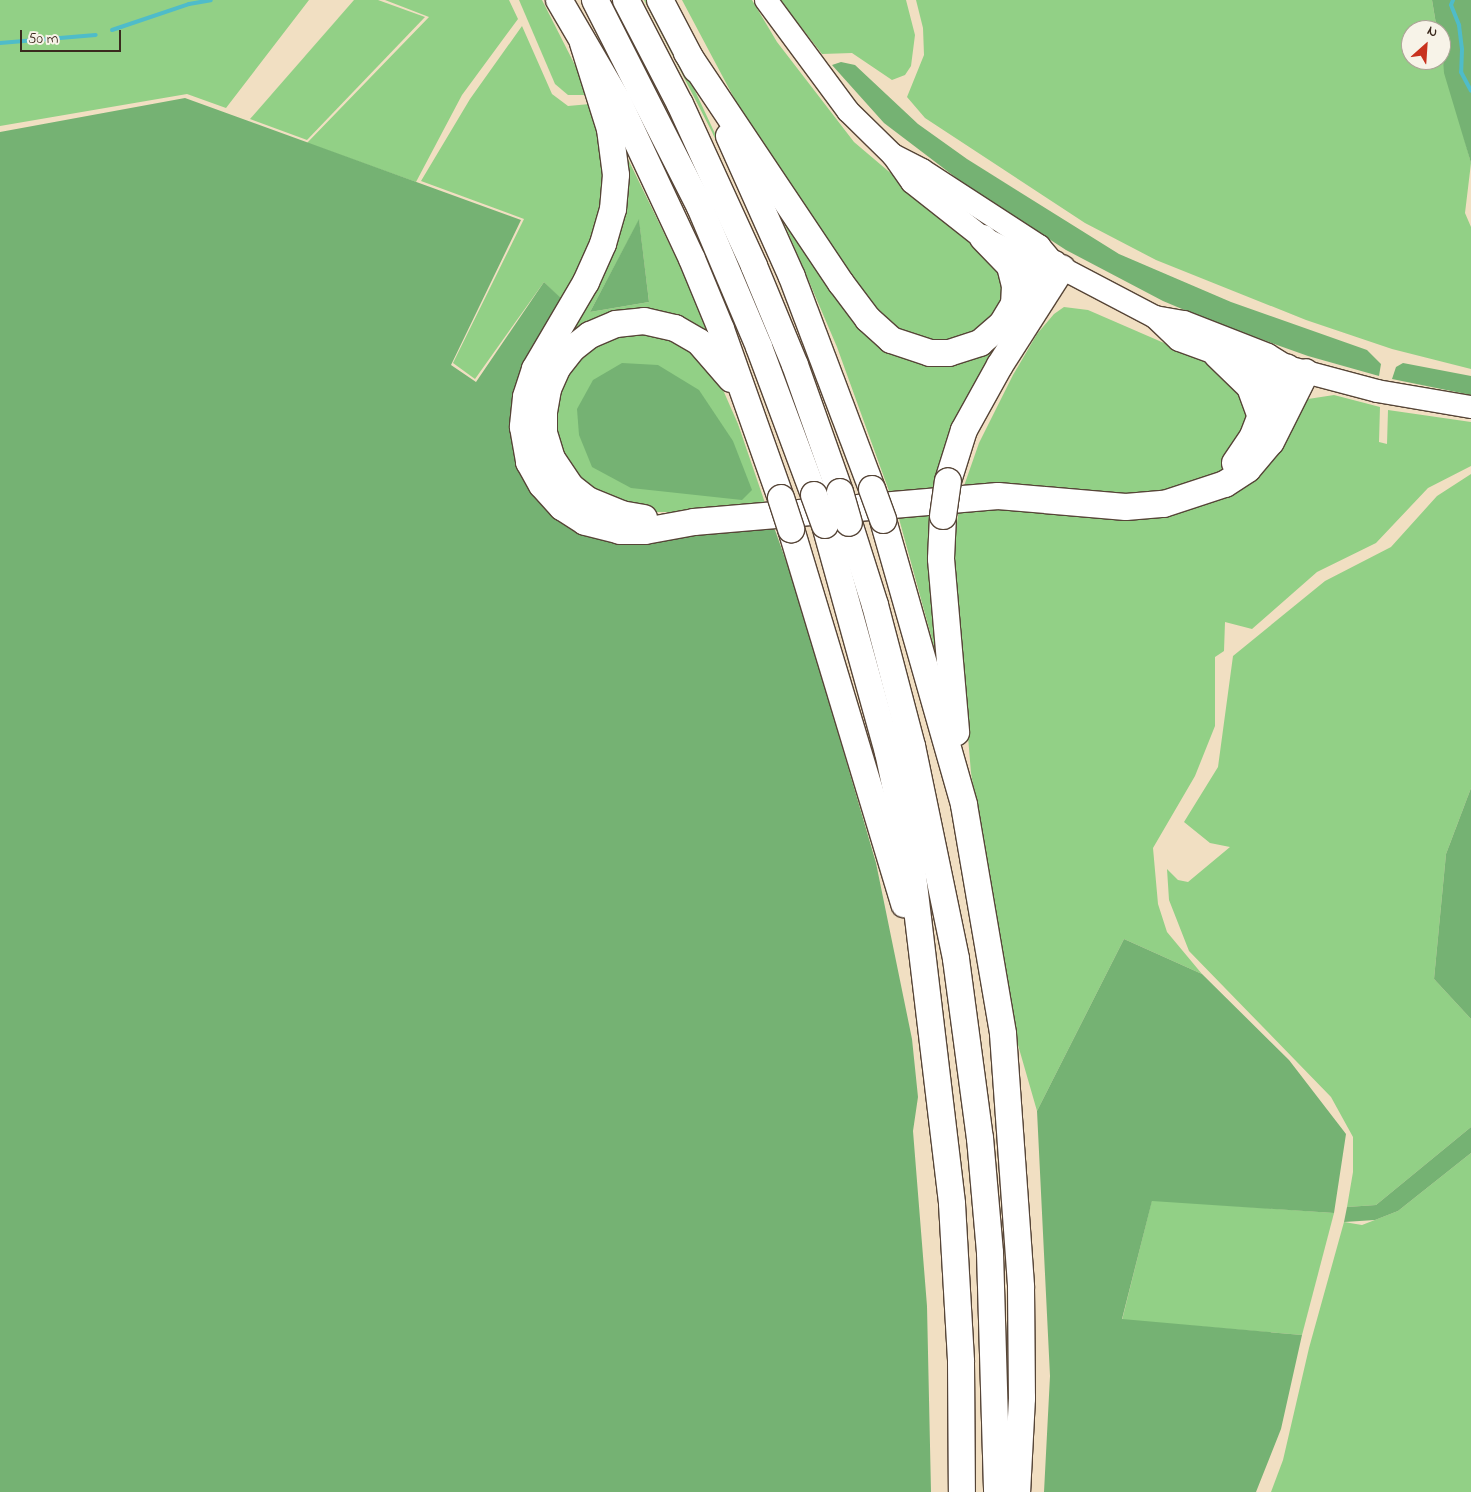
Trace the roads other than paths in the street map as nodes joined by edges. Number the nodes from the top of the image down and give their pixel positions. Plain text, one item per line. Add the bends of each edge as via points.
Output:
1 (559, 0) edge
2 (590, 0) edge
3 (595, 0) edge
4 (626, 0) edge
5 (660, 0) edge
6 (766, 0) edge
7 (583, 43) junction
8 (618, 43) junction
9 (687, 53) junction
10 (893, 155) junction
11 (984, 238) junction
12 (1058, 266) junction
13 (1014, 305) junction
14 (1155, 317) junction
15 (1217, 355) junction
16 (1296, 370) junction
17 (750, 406) junction
18 (1471, 407) edge
19 (1261, 417) junction
20 (1207, 489) junction
21 (694, 522) junction
22 (837, 524) junction
23 (964, 805) junction
24 (920, 955) junction
25 (962, 1492) edge
26 (997, 1492) edge
27 (1017, 1492) edge

1 - 7 highway
2 - 8 highway
3 - 8 highway
4 - 22 highway, bridge via 680,104 796,365 840,492
5 - 9 highway
6 - 10 main road via 848,111
7 - 17 highway via 618,101 677,227
7 - 21 highway via 612,138 616,175 613,209 603,244 586,282 536,369 523,411 526,449 534,472 551,497 585,522 633,531
8 - 22 highway, bridge via 700,207 759,347 814,495
9 - 13 highway via 840,283 884,334 919,351 949,353 986,339
9 - 23 highway, bridge via 725,127 792,278 872,489
10 - 11 main road via 912,182
10 - 12 main road via 922,170 1039,246
11 - 12 main road via 1030,261
11 - 13 highway via 1010,266 1015,286
12 - 13 highway via 1031,276
12 - 14 main road
12 - 23 highway, bridge via 964,430 948,481 941,558
14 - 15 main road via 1179,340
14 - 16 main road via 1184,322 1268,355
15 - 16 main road via 1267,372
15 - 19 highway via 1250,387
16 - 18 main road via 1349,385
16 - 19 highway via 1271,389
16 - 20 highway via 1264,451 1239,476
17 - 21 highway via 713,354 700,342 675,328 644,321 616,324 590,336 568,354 552,379 544,412 544,433 552,459 571,488 589,501 622,514
17 - 24 highway, bridge via 791,529
19 - 20 highway via 1246,449
20 - 21 highway via 1178,501 1145,507 998,496
22 - 24 highway via 911,859
22 - 26 highway via 875,605 936,852 959,976 984,1175 990,1252
23 - 27 highway via 1003,1034 1015,1172 1022,1398
24 - 25 highway via 943,1110 952,1204 961,1362

